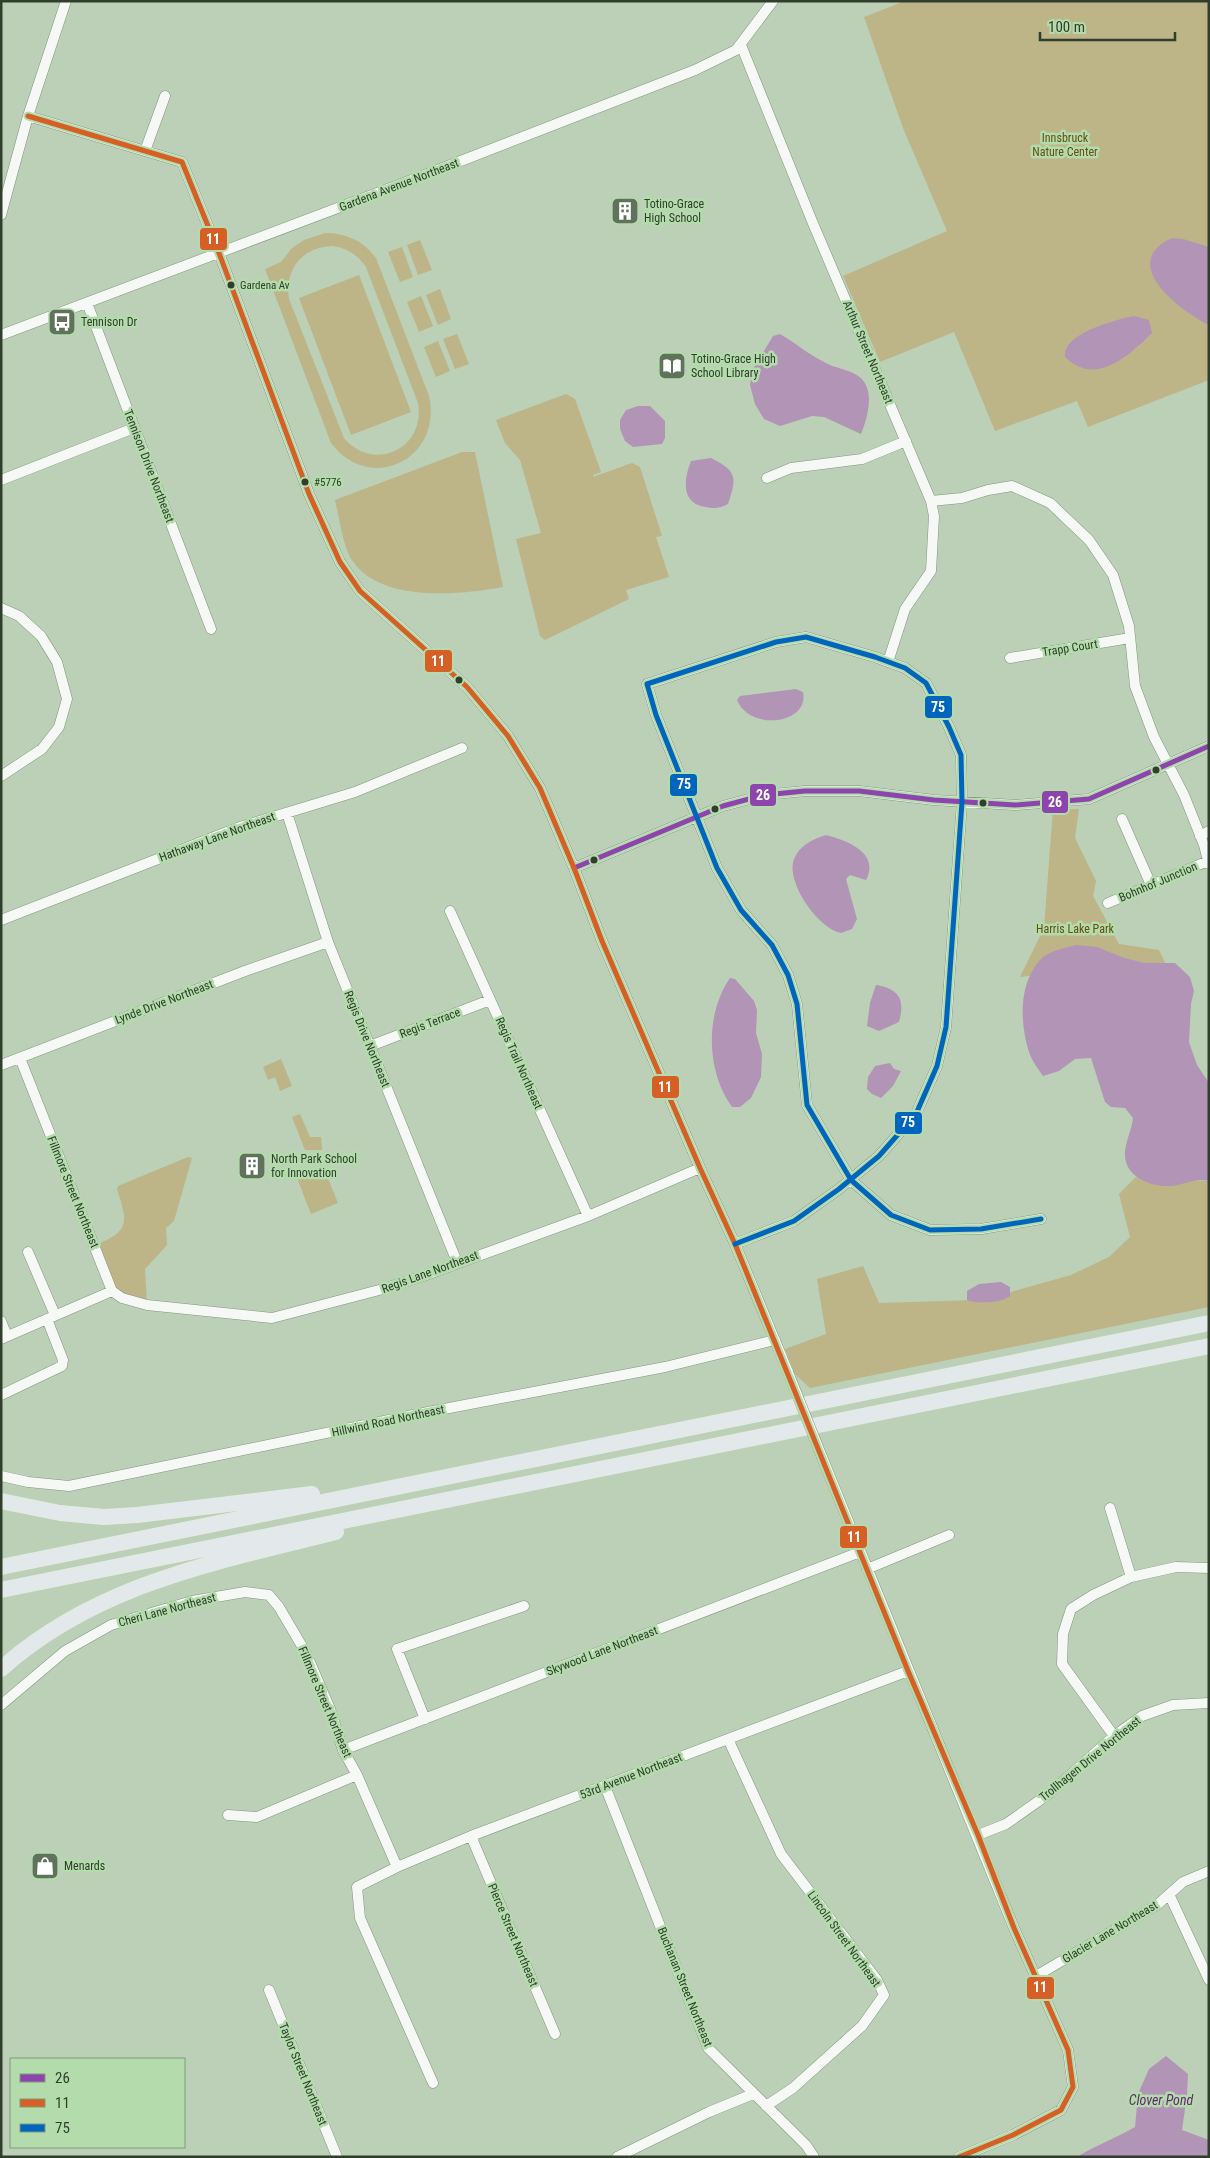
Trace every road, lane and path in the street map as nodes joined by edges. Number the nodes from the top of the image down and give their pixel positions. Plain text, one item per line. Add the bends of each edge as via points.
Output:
1 (66, 1) edge
2 (773, 1) edge
3 (740, 45) junction
4 (165, 96) dead end
5 (28, 116) junction
6 (145, 151) junction
7 (1, 215) edge
8 (219, 253) junction
9 (87, 303) junction
10 (1, 335) edge
11 (134, 428) junction
12 (906, 441) junction
13 (767, 478) dead end
14 (1, 480) edge
15 (931, 501) junction
16 (1, 608) edge
17 (212, 629) dead end
18 (1130, 638) junction
19 (1010, 658) dead end
20 (888, 662) junction
21 (1209, 746) edge
22 (462, 748) dead end
23 (1168, 765) junction
24 (1, 776) edge
25 (962, 802) junction
26 (287, 813) junction
27 (697, 818) junction
28 (1122, 819) dead end
29 (1204, 834) edge
30 (1208, 862) edge
31 (574, 868) junction
32 (1151, 885) junction
33 (1108, 903) dead end
34 (450, 911) dead end
35 (1, 920) edge
36 (328, 942) junction
37 (490, 1000) junction
38 (370, 1046) junction
39 (20, 1058) junction
40 (1, 1066) edge
41 (700, 1168) junction
42 (851, 1180) junction
43 (588, 1216) junction
44 (1041, 1219) dead end
45 (735, 1244) junction
46 (28, 1252) dead end
47 (457, 1262) junction
48 (112, 1291) junction
49 (51, 1317) junction
50 (1, 1321) edge
51 (1209, 1323) edge
52 (4, 1337) edge
53 (775, 1340) junction
54 (1209, 1346) edge
55 (1, 1395) edge
56 (621, 1465) junction
57 (1, 1476) edge
58 (350, 1495) junction
59 (1, 1501) edge
60 (1110, 1508) dead end
61 (949, 1535) dead end
62 (860, 1552) junction
63 (1, 1567) edge
64 (1209, 1568) edge
65 (867, 1569) junction
66 (1131, 1577) junction
67 (1, 1590) edge
68 (269, 1595) joint
69 (524, 1606) dead end
70 (1, 1669) edge
71 (908, 1671) junction
72 (1209, 1703) edge
73 (1, 1705) edge
74 (425, 1719) junction
75 (1114, 1736) junction
76 (728, 1739) junction
77 (344, 1750) junction
78 (357, 1775) junction
79 (605, 1786) junction
80 (228, 1815) dead end
81 (978, 1835) junction
82 (471, 1836) junction
83 (398, 1867) junction
84 (1209, 1870) edge
85 (1169, 1894) junction
86 (1036, 1976) junction
87 (1209, 1980) edge
88 (269, 1990) dead end
89 (555, 2034) dead end
90 (433, 2083) dead end
91 (753, 2094) junction
92 (766, 2106) junction
93 (337, 2157) edge
94 (616, 2157) edge
95 (814, 2157) edge
96 (959, 2157) edge

1 - 5 street
2 - 3 street, Gardena Avenue Northeast
3 - 8 street, Gardena Avenue Northeast via 695,70
3 - 12 street, Arthur Street Northeast
4 - 6 street
5 - 6 street
5 - 7 street
6 - 8 street via 182,162
8 - 9 street, Gardena Avenue Northeast
8 - 31 street via 309,494 340,562 360,591 467,687 508,736 540,788
9 - 10 street, Gardena Avenue Northeast
9 - 11 street, Tennison Drive Northeast
11 - 14 street
11 - 17 street, Tennison Drive Northeast
12 - 13 street via 862,458 791,468
12 - 15 street, Arthur Street Northeast
15 - 18 street via 962,498 1012,486 1050,503 1089,540 1113,575
15 - 20 street, Arthur Street Northeast via 934,516 931,571 905,610
16 - 24 street via 19,616 41,636 57,662 67,699 59,727 42,749
18 - 19 street, Trapp Court
18 - 23 street via 1135,686
20 - 25 street via 905,668 926,683 940,709 960,754
20 - 27 street via 806,637 776,642 647,684
21 - 23 street
22 - 26 street, Hathaway Lane Northeast via 355,792
23 - 25 street via 1089,800 1015,805
23 - 29 street
25 - 27 street via 859,791 805,790 764,795 723,806
25 - 42 street via 946,1027 937,1066 916,1114 879,1156
26 - 35 street, Hathaway Lane Northeast via 240,827
26 - 36 street, Regis Drive Northeast
27 - 31 street
27 - 42 street via 717,868 741,910 772,945 788,975 797,1004 807,1105
28 - 32 street
29 - 30 street
30 - 32 street, Bohnhof Junction
31 - 41 street
32 - 33 street, Bohnhof Junction
34 - 37 street, Regis Trail Northeast
36 - 38 street, Regis Drive Northeast
36 - 39 street, Lynde Drive Northeast
37 - 38 street, Regis Terrace
37 - 43 street, Regis Trail Northeast
38 - 47 street, Regis Drive Northeast
39 - 40 street, Lynde Drive Northeast
39 - 48 street, Fillmore Street Northeast
41 - 43 street, Regis Lane Northeast
41 - 45 street
42 - 44 street via 891,1215 930,1230 981,1229
42 - 45 street via 794,1221
43 - 47 street, Regis Lane Northeast
45 - 53 street
46 - 49 street
47 - 48 street, Regis Lane Northeast via 383,1289 272,1318 148,1305 122,1298
48 - 49 street
49 - 52 street
49 - 55 street via 62,1366
50 - 52 street
51 - 58 highway
53 - 57 street, Hillwind Road Northeast via 665,1367 69,1486
53 - 62 street, bridge
54 - 56 highway
56 - 67 highway
56 - 70 highway via 249,1554 150,1583 96,1604 56,1626
58 - 59 highway via 308,1494 104,1517 60,1513
58 - 63 highway
60 - 66 street
61 - 65 street
62 - 65 street
62 - 74 street, Skywood Lane Northeast
64 - 66 street via 1176,1567
65 - 71 street
66 - 75 street via 1071,1609 1063,1634 1062,1664
68 - 73 street, Cheri Lane Northeast via 245,1592 192,1601 111,1625 65,1650
68 - 77 street, Fillmore Street Northeast via 306,1653
69 - 74 street via 397,1649
71 - 76 street, 53rd Avenue Northeast
71 - 81 street
72 - 75 street, Trollhagen Drive Northeast via 1173,1705 1142,1716
74 - 77 street, Skywood Lane Northeast
75 - 81 street, Trollhagen Drive Northeast via 1050,1793 1006,1824
76 - 79 street, 53rd Avenue Northeast
76 - 92 street, Lincoln Street Northeast via 781,1854 877,1980 884,1995 862,2026 793,2088
77 - 78 street, Fillmore Street Northeast
78 - 80 street via 257,1817
78 - 83 street, Fillmore Street Northeast
79 - 82 street, 53rd Avenue Northeast
79 - 91 street, Buchanan Street Northeast via 708,2048
81 - 86 street
82 - 83 street, 53rd Avenue Northeast
82 - 89 street, Pierce Street Northeast
83 - 90 street, 53rd Avenue Northeast via 357,1887 360,1918
84 - 85 street, Glacier Lane Northeast via 1183,1882
85 - 86 street, Glacier Lane Northeast via 1157,1905
85 - 87 street
86 - 96 street via 1068,2050 1073,2087 1061,2110 1013,2135
88 - 93 street, Taylor Street Northeast
91 - 92 street, Buchanan Street Northeast
91 - 94 street
92 - 95 street, Buchanan Street Northeast

